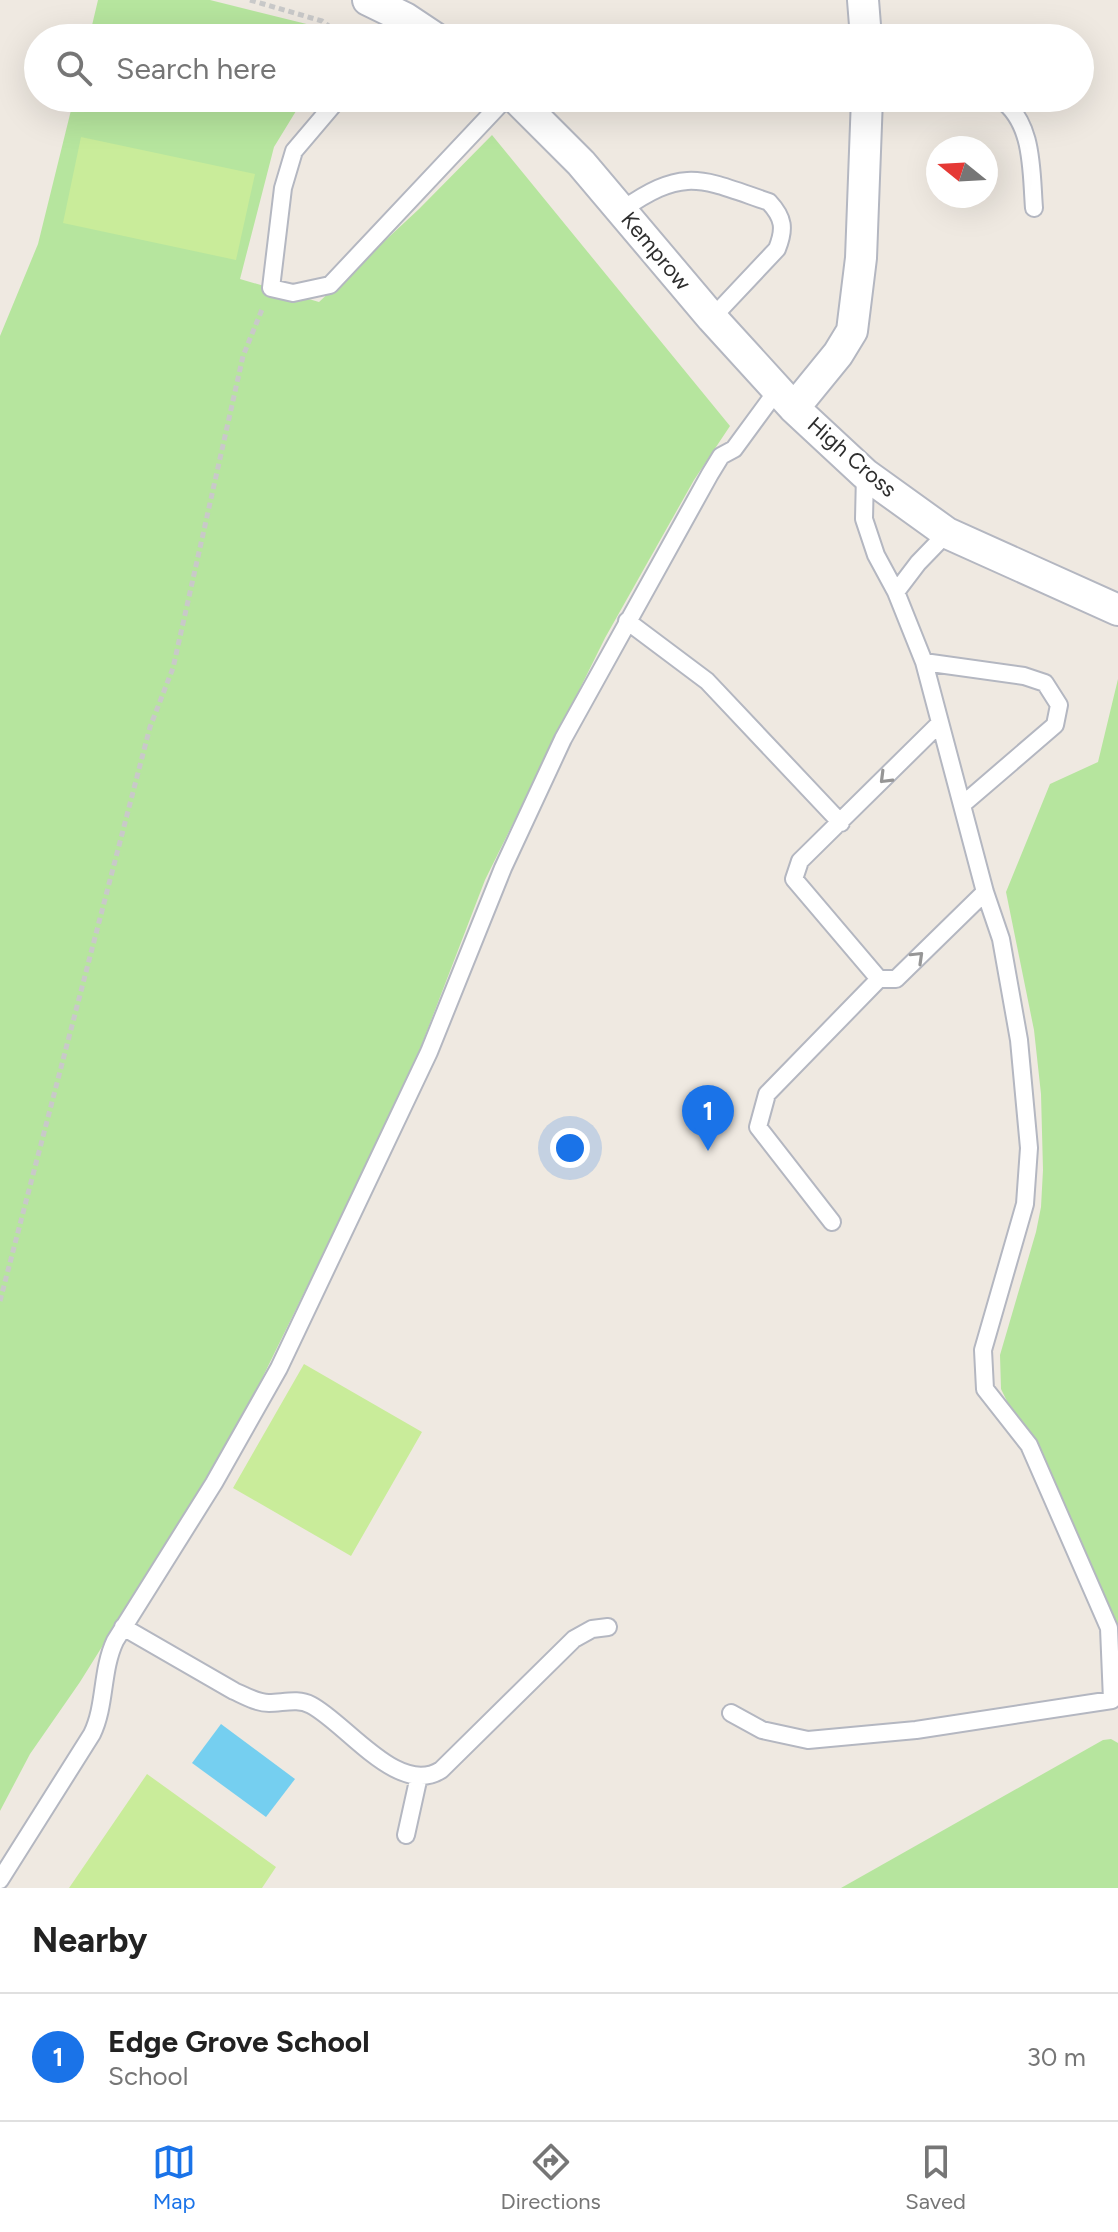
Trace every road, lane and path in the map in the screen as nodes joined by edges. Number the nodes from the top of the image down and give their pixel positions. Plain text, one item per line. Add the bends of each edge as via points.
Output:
1 (250, 0) edge
2 (368, 0) edge
3 (863, 0) edge
4 (326, 24) edge
5 (393, 24) edge
6 (865, 24) edge
7 (327, 112) edge
8 (493, 112) edge
9 (530, 112) edge
10 (866, 112) edge
11 (1014, 112) edge
12 (1034, 208) dead end
13 (622, 210) junction
14 (271, 288) junction
15 (712, 318) junction
16 (786, 398) junction
17 (865, 474) junction
18 (947, 533) junction
19 (896, 592) junction
20 (1118, 610) edge
21 (627, 621) junction
22 (924, 662) junction
23 (940, 723) junction
24 (962, 805) junction
25 (841, 823) junction
26 (985, 892) junction
27 (879, 979) junction
28 (832, 1222) dead end
29 (0, 1301) edge
30 (123, 1627) junction
31 (608, 1627) dead end
32 (1115, 1703) edge
33 (731, 1713) dead end
34 (419, 1776) junction
35 (406, 1835) dead end
36 (0, 1880) edge

1 - 4 path
2 - 5 street
3 - 6 street
7 - 14 lane via 294,151 283,188
8 - 14 lane via 330,285 293,293
9 - 13 street, Kemprow
10 - 16 street, High Cross via 861,258 852,331 838,354
11 - 12 lane via 1029,140
13 - 15 street, Kemprow
13 - 15 lane via 650,190 695,179 769,202 777,211 783,235 777,249
14 - 29 path via 243,356 173,668 150,727
15 - 16 street, Kemprow
16 - 17 street, High Cross
16 - 21 lane via 721,456
17 - 18 street, High Cross
17 - 19 lane via 864,519
18 - 19 lane
18 - 20 street, High Cross
19 - 22 lane
21 - 25 lane via 707,681
21 - 30 lane via 521,827 429,1052 279,1368
22 - 23 lane
22 - 24 lane via 1024,676 1045,683 1059,705 1055,725
23 - 24 lane
23 -> 25 lane
24 - 26 lane
25 - 27 lane via 800,861 794,879
27 -> 26 lane via 896,979
26 - 32 lane via 1001,939 1019,1040 1029,1148 1025,1204 983,1350 985,1389 1029,1445 1109,1628
27 - 28 lane via 767,1094 758,1127
30 - 34 lane via 253,1699 308,1703 370,1754
30 - 36 lane via 105,1670 92,1734
31 - 34 lane via 574,1639 441,1770
32 - 33 lane via 808,1740 762,1730
34 - 35 lane

